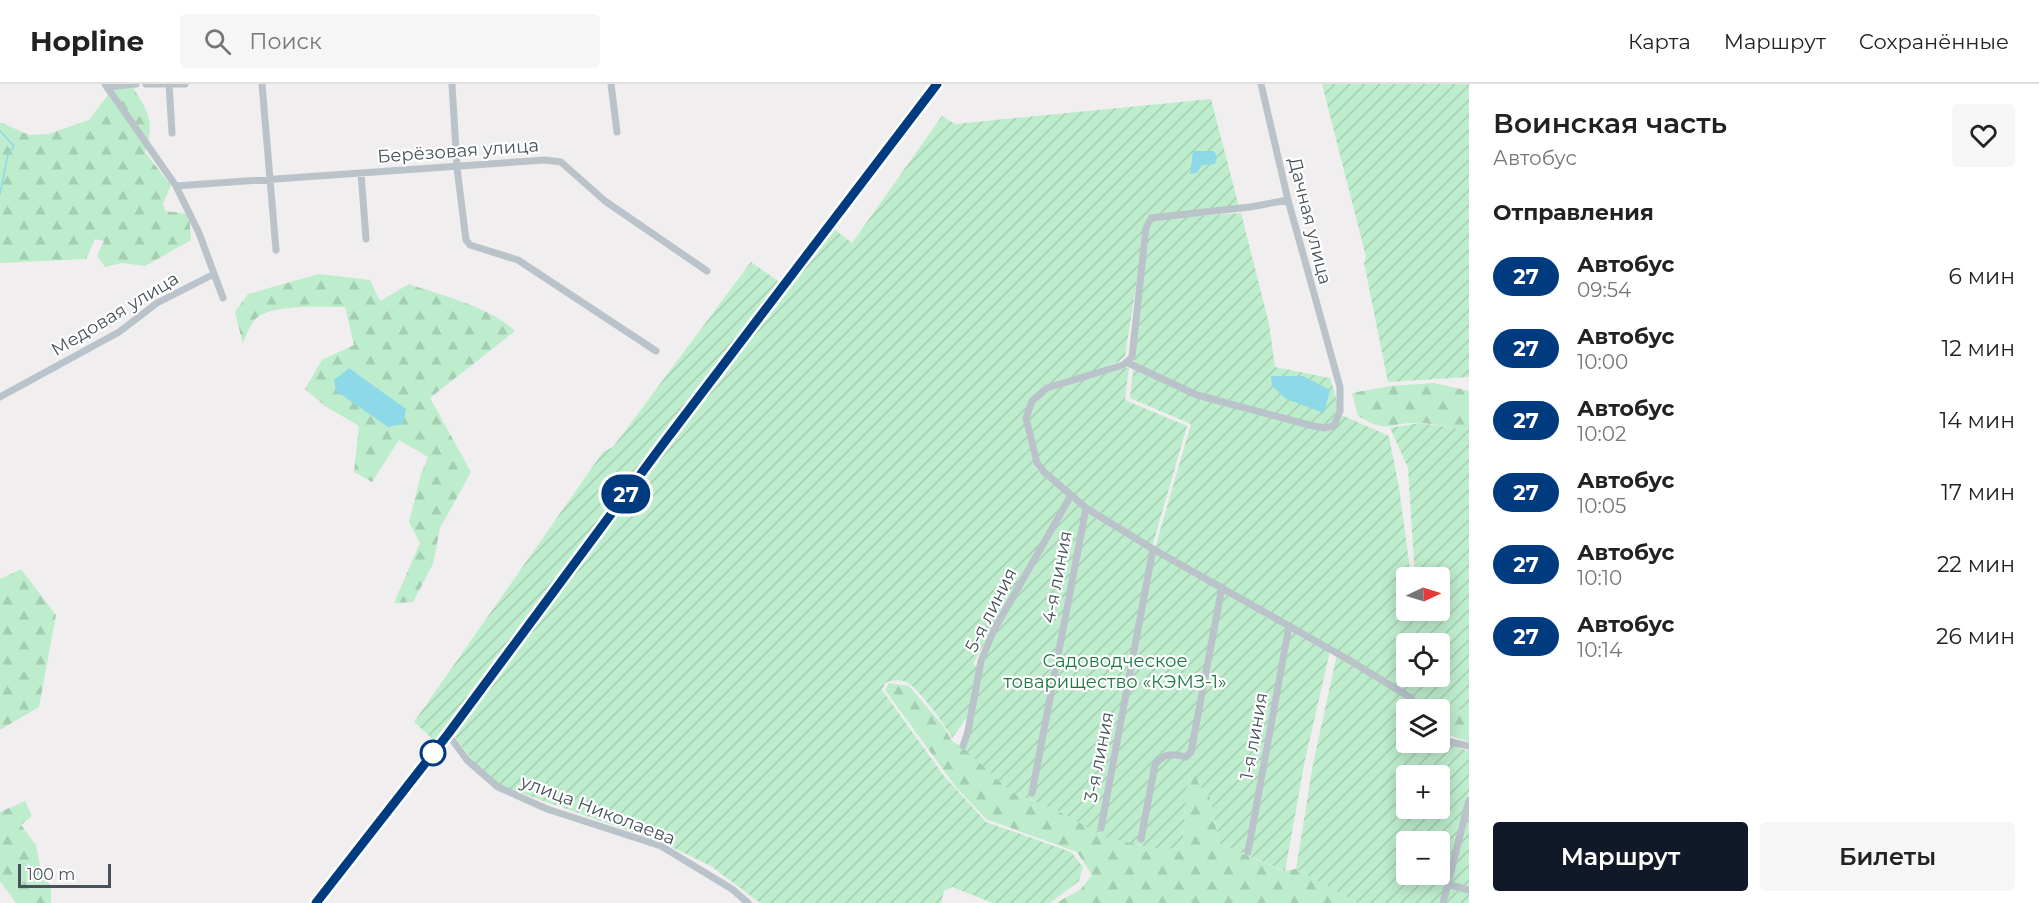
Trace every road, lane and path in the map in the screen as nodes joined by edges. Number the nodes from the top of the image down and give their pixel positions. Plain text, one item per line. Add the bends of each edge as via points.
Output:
1 (136, 84) edge
2 (146, 84) edge
3 (185, 84) edge
4 (262, 84) edge
5 (452, 84) edge
6 (611, 84) edge
7 (937, 84) edge
8 (1261, 84) edge
9 (169, 85) edge
10 (106, 86) edge
11 (617, 132) dead end
12 (172, 133) dead end
13 (457, 168) junction
14 (360, 173) junction
15 (269, 180) junction
16 (176, 186) junction
17 (1288, 200) junction
18 (366, 239) dead end
19 (276, 250) dead end
20 (706, 271) dead end
21 (214, 274) junction
22 (223, 298) dead end
23 (656, 351) dead end
24 (1128, 363) junction
25 (0, 397) edge
26 (1070, 497) junction
27 (1086, 507) junction
28 (1154, 549) junction
29 (1221, 587) junction
30 (1289, 626) junction
31 (1412, 699) edge
32 (448, 734) junction
33 (1450, 742) edge
34 (963, 746) dead end
35 (1469, 746) edge
36 (1032, 793) dead end
37 (1469, 800) edge
38 (1467, 818) edge
39 (1101, 828) dead end
40 (1142, 839) dead end
41 (1248, 852) dead end
42 (1450, 877) edge
43 (1448, 885) edge
44 (1450, 885) edge
45 (1469, 890) edge
46 (315, 903) edge
47 (748, 903) edge
48 (1443, 903) edge

1 - 10 street
2 - 9 street
3 - 9 street
4 - 15 street
5 - 13 street
6 - 11 street
7 - 32 main road
8 - 17 street, Дачная улица
9 - 12 street
10 - 16 street
13 - 14 street, Берёзовая улица
13 - 20 street, Берёзовая улица via 561,162 605,201
13 - 23 street via 466,240 470,245 518,260
14 - 15 street, Берёзовая улица
14 - 18 street
15 - 16 street, Берёзовая улица
15 - 19 street
16 - 21 street
17 - 24 street via 1150,218 1132,357
17 - 24 street, Дачная улица via 1340,387 1340,411 1334,426 1324,428 1197,395
21 - 22 street
21 - 25 street, Медовая улица via 157,303 119,332
24 - 26 street via 1047,388 1039,392 1027,409 1037,463
26 - 27 street
26 - 34 street, 5-я линия via 994,630 981,661
27 - 28 street
27 - 36 street, 4-я линия
28 - 29 street
28 - 39 street, 3-я линия
29 - 30 street
29 - 40 street via 1191,752 1186,757 1169,754 1155,765
30 - 31 street
30 - 41 street, 1-я линия
32 - 46 main road
32 - 47 street, улица Николаева via 480,773 498,787 547,809 660,846 732,889
33 - 35 street
37 - 38 street
38 - 42 street
43 - 48 street
44 - 45 street

